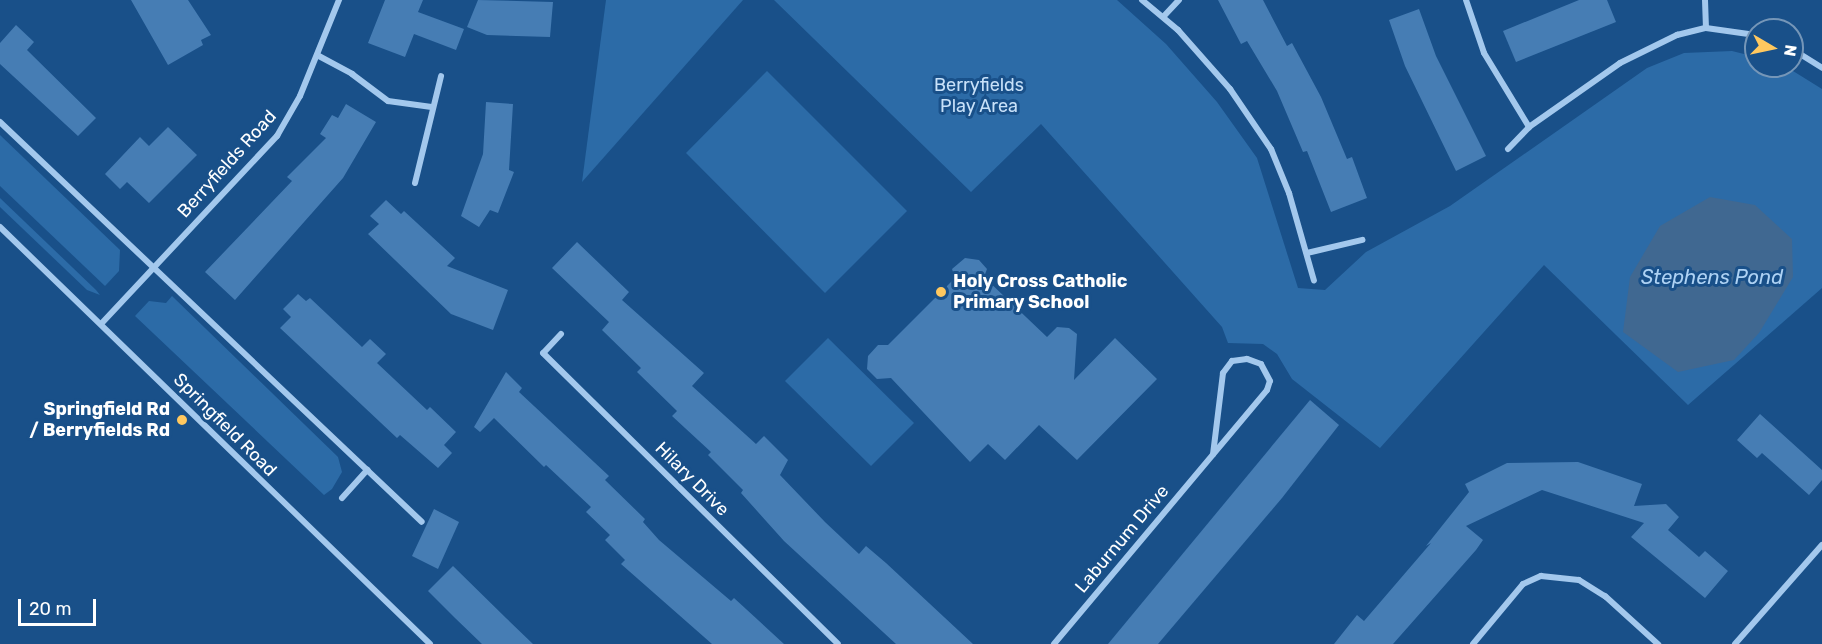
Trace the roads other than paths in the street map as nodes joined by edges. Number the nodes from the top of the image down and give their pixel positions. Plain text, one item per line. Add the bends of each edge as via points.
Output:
1 (339, 0) edge
2 (1142, 0) edge
3 (1179, 0) edge
4 (1466, 0) edge
5 (1705, 0) edge
6 (1164, 16) junction
7 (1706, 28) junction
8 (1744, 33) edge
9 (317, 55) junction
10 (1804, 57) edge
11 (1822, 68) edge
12 (441, 76) dead end
13 (432, 107) junction
14 (0, 122) edge
15 (1529, 127) junction
16 (1508, 149) dead end
17 (415, 183) dead end
18 (0, 227) edge
19 (1362, 240) dead end
20 (1307, 253) junction
21 (154, 266) junction
22 (1314, 281) dead end
23 (101, 324) junction
24 (561, 334) dead end
25 (1213, 454) junction
26 (367, 470) junction
27 (342, 498) dead end
28 (422, 522) dead end
29 (1822, 546) edge
30 (430, 644) edge
31 (838, 644) edge
32 (1054, 644) edge
33 (1473, 644) edge
34 (1658, 644) edge
35 (1735, 644) edge

1 - 9 street, Berryfields Road
2 - 6 street
3 - 6 street
4 - 15 street via 1484,53
5 - 7 street
6 - 20 street via 1230,89 1271,149
7 - 8 street
7 - 15 street via 1677,35 1620,63
9 - 13 street via 352,74 388,101
9 - 21 street, Berryfields Road via 277,136
10 - 11 street
12 - 13 street
13 - 17 street
14 - 21 street
15 - 16 street
18 - 23 street, Springfield Road
19 - 20 street
20 - 22 street
21 - 23 street, Berryfields Road
21 - 26 street
23 - 30 street, Springfield Road
24 - 31 street, Hilary Drive via 543,353
25 - 25 street, Laburnum Drive via 1223,372 1232,361 1247,359 1261,364 1270,381 1267,390
25 - 32 street, Laburnum Drive
26 - 27 street
26 - 28 street
29 - 35 street
33 - 34 street via 1523,584 1541,576 1579,580 1605,596

